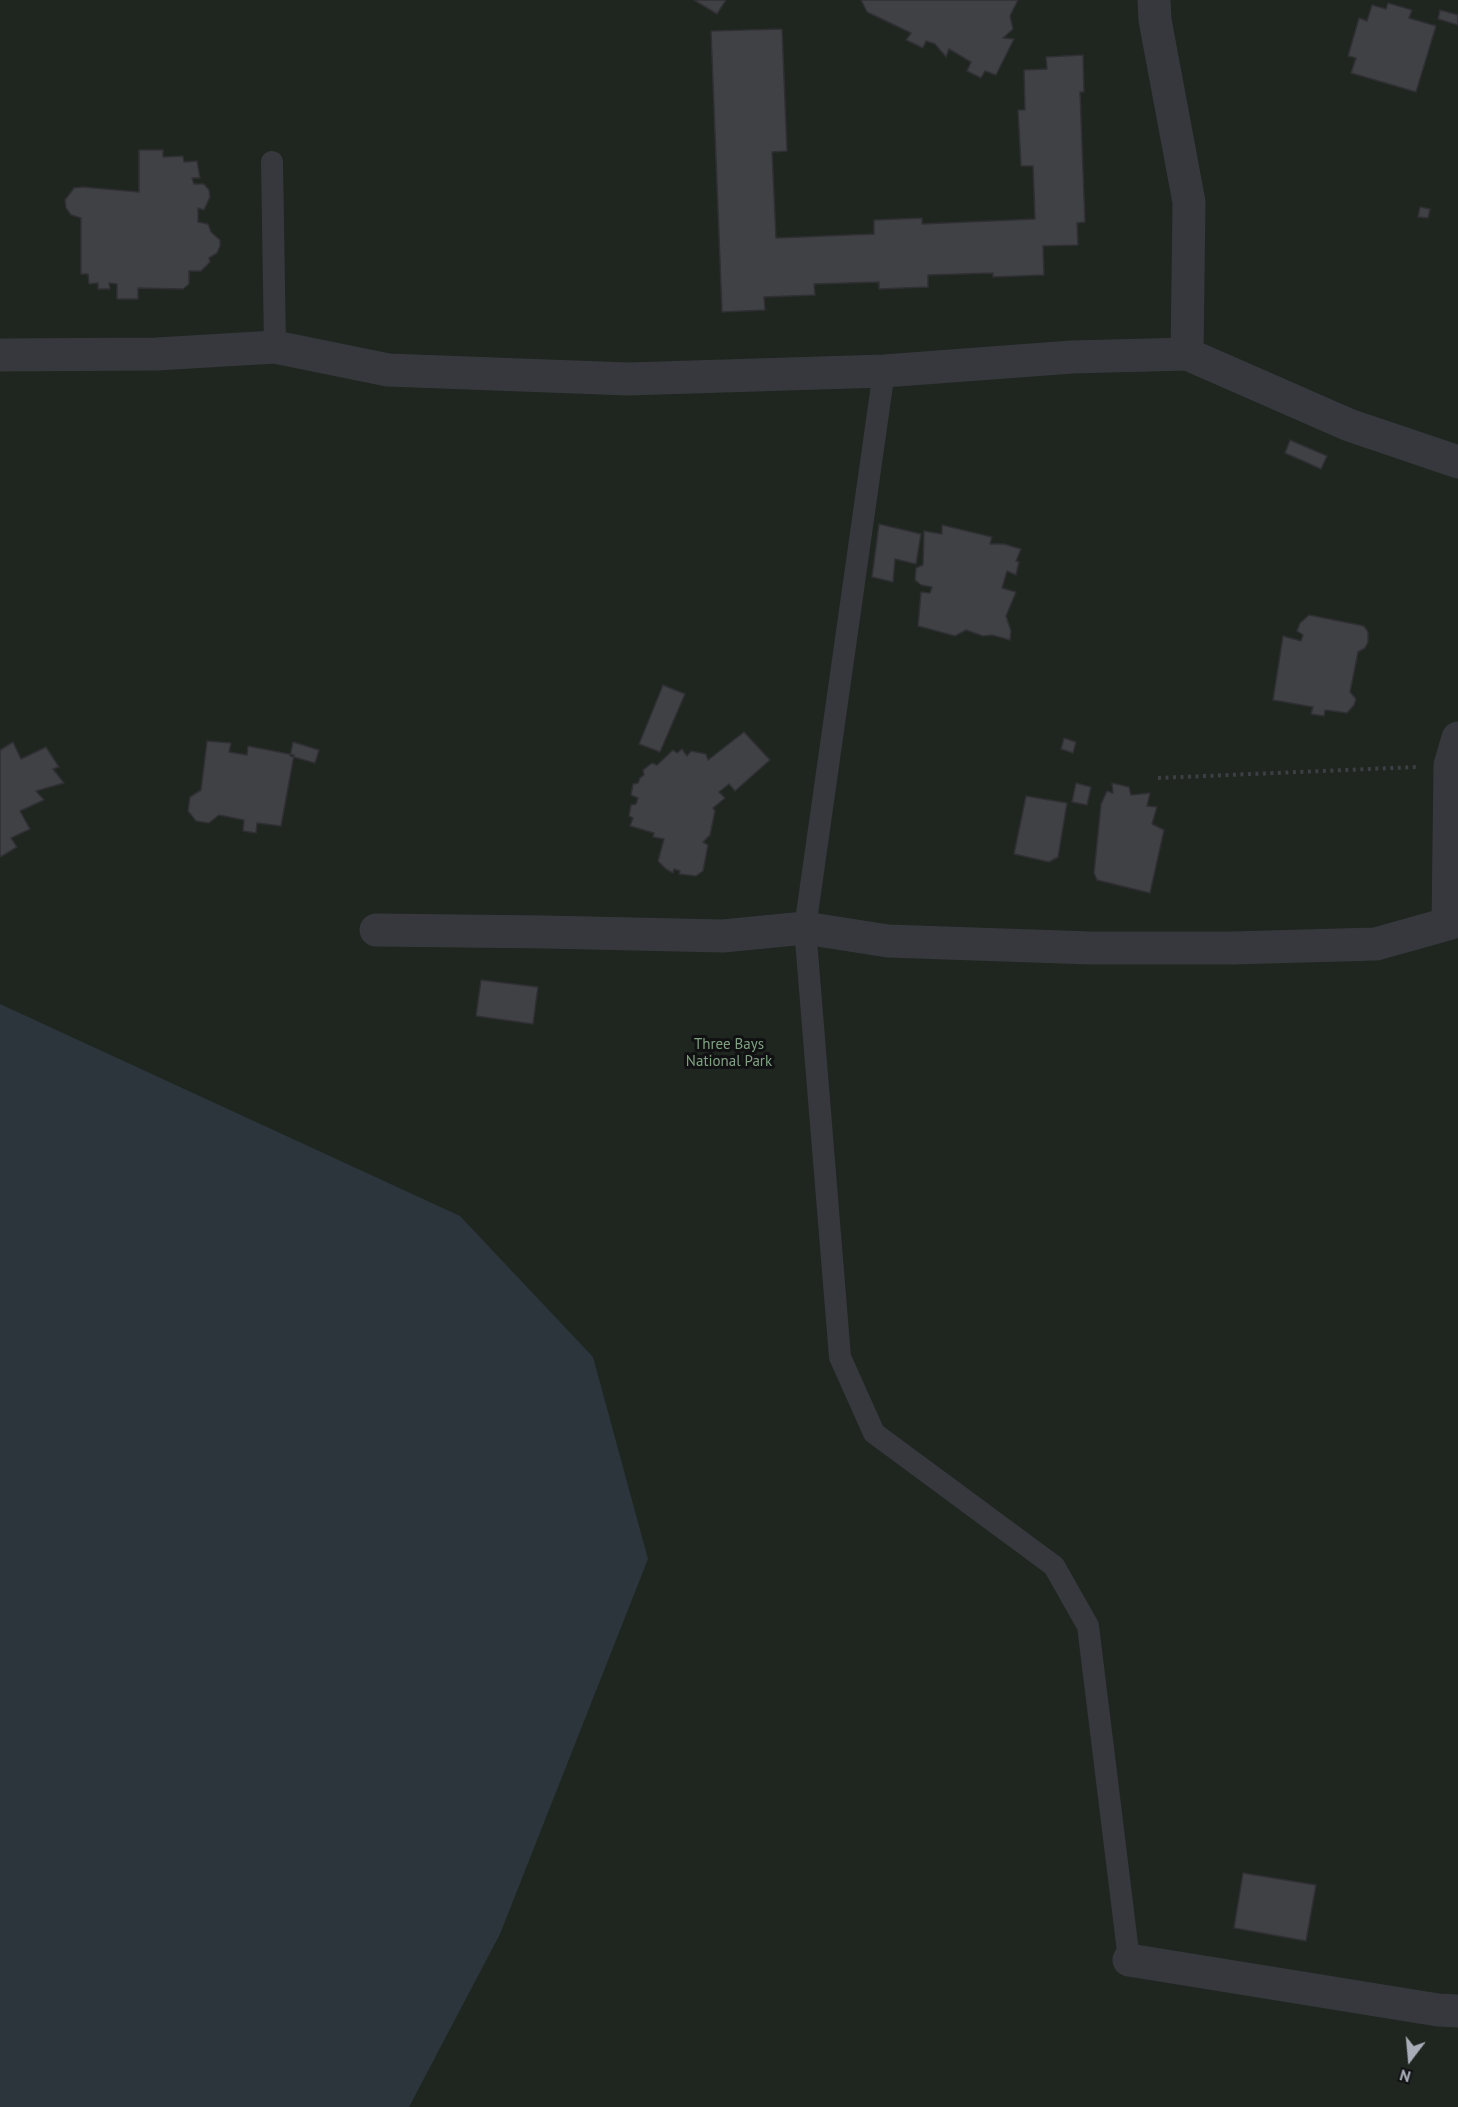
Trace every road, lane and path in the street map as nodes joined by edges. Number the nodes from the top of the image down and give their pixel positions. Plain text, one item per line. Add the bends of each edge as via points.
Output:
1 (1154, 0) edge
2 (273, 162) dead end
3 (275, 347) junction
4 (1187, 354) junction
5 (0, 355) edge
6 (884, 371) junction
7 (1458, 462) edge
8 (1454, 752) edge
9 (1158, 778) dead end
10 (1453, 923) edge
11 (805, 928) junction
12 (376, 930) dead end
13 (1128, 1960) joint
14 (1458, 2011) edge

1 - 4 street via 1189,202
2 - 3 lane
3 - 5 street via 157,354
3 - 6 street via 388,370 628,379
4 - 6 street via 1072,357
4 - 7 street via 1349,425
6 - 11 lane
8 - 9 path
8 - 10 street
10 - 11 street via 1376,944 1232,948 1091,948 888,940
11 - 12 street via 723,936
11 - 13 lane via 840,1357 874,1433 1054,1566 1088,1626
13 - 14 street

